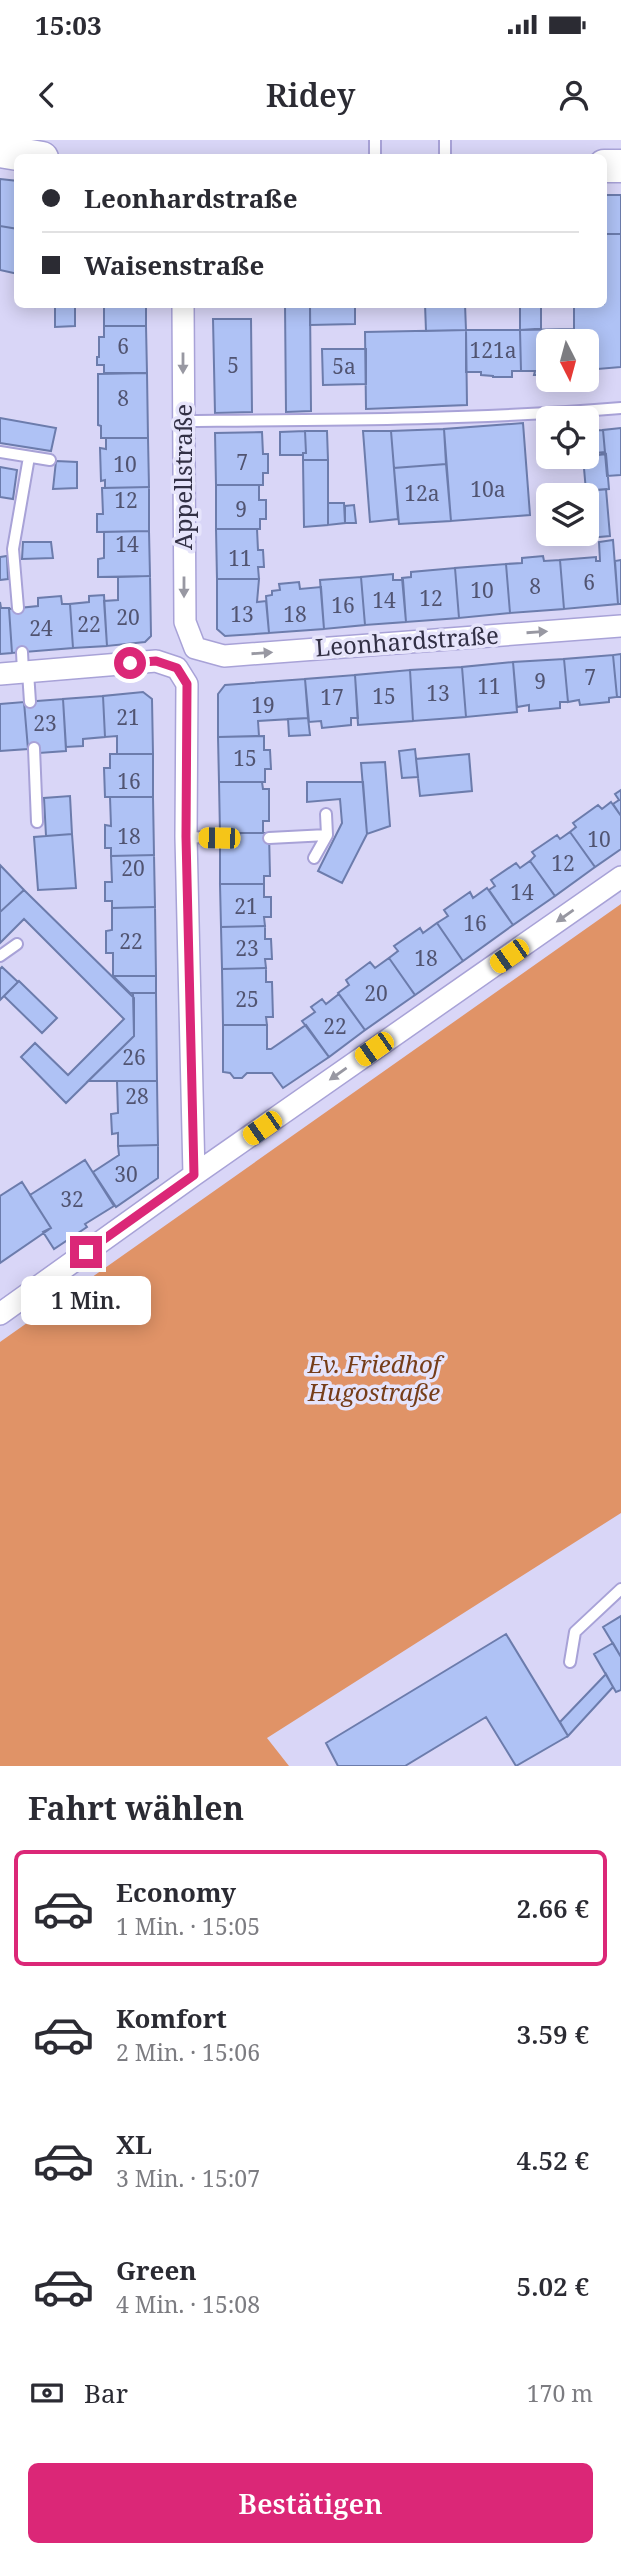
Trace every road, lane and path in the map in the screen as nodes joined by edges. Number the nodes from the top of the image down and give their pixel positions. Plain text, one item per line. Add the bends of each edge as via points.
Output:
1 (0, 151) edge
2 (18, 154) edge
3 (183, 308) edge
4 (621, 408) edge
5 (183, 421) junction
6 (0, 452) edge
7 (29, 457) junction
8 (50, 460) dead end
9 (19, 608) dead end
10 (621, 626) edge
11 (195, 648) joint
12 (24, 665) junction
13 (0, 674) edge
14 (30, 702) dead end
15 (34, 748) dead end
16 (326, 814) dead end
17 (37, 822) dead end
18 (327, 835) junction
19 (186, 837) junction
20 (219, 838) dead end
21 (269, 838) dead end
22 (314, 858) dead end
23 (621, 877) edge
24 (18, 944) dead end
25 (0, 956) edge
26 (194, 1175) junction
27 (0, 1314) edge
28 (621, 1589) edge
29 (570, 1662) dead end

1 - 2 street
3 -> 5 street, Appellstraße
4 - 5 lane via 368,420
5 -> 11 street, Appellstraße via 185,622
6 - 7 lane
7 - 8 lane
7 - 9 lane via 13,549
11 -> 10 street, Leonhardstraße via 224,656
12 - 13 street
12 - 14 lane
12 - 19 street via 156,661 177,668 187,684
15 - 17 lane
16 - 18 lane
18 - 21 lane
18 - 22 lane
19 - 20 lane
19 - 26 street
23 -> 26 street
24 - 25 lane
26 - 27 street
28 - 29 lane via 575,1632

